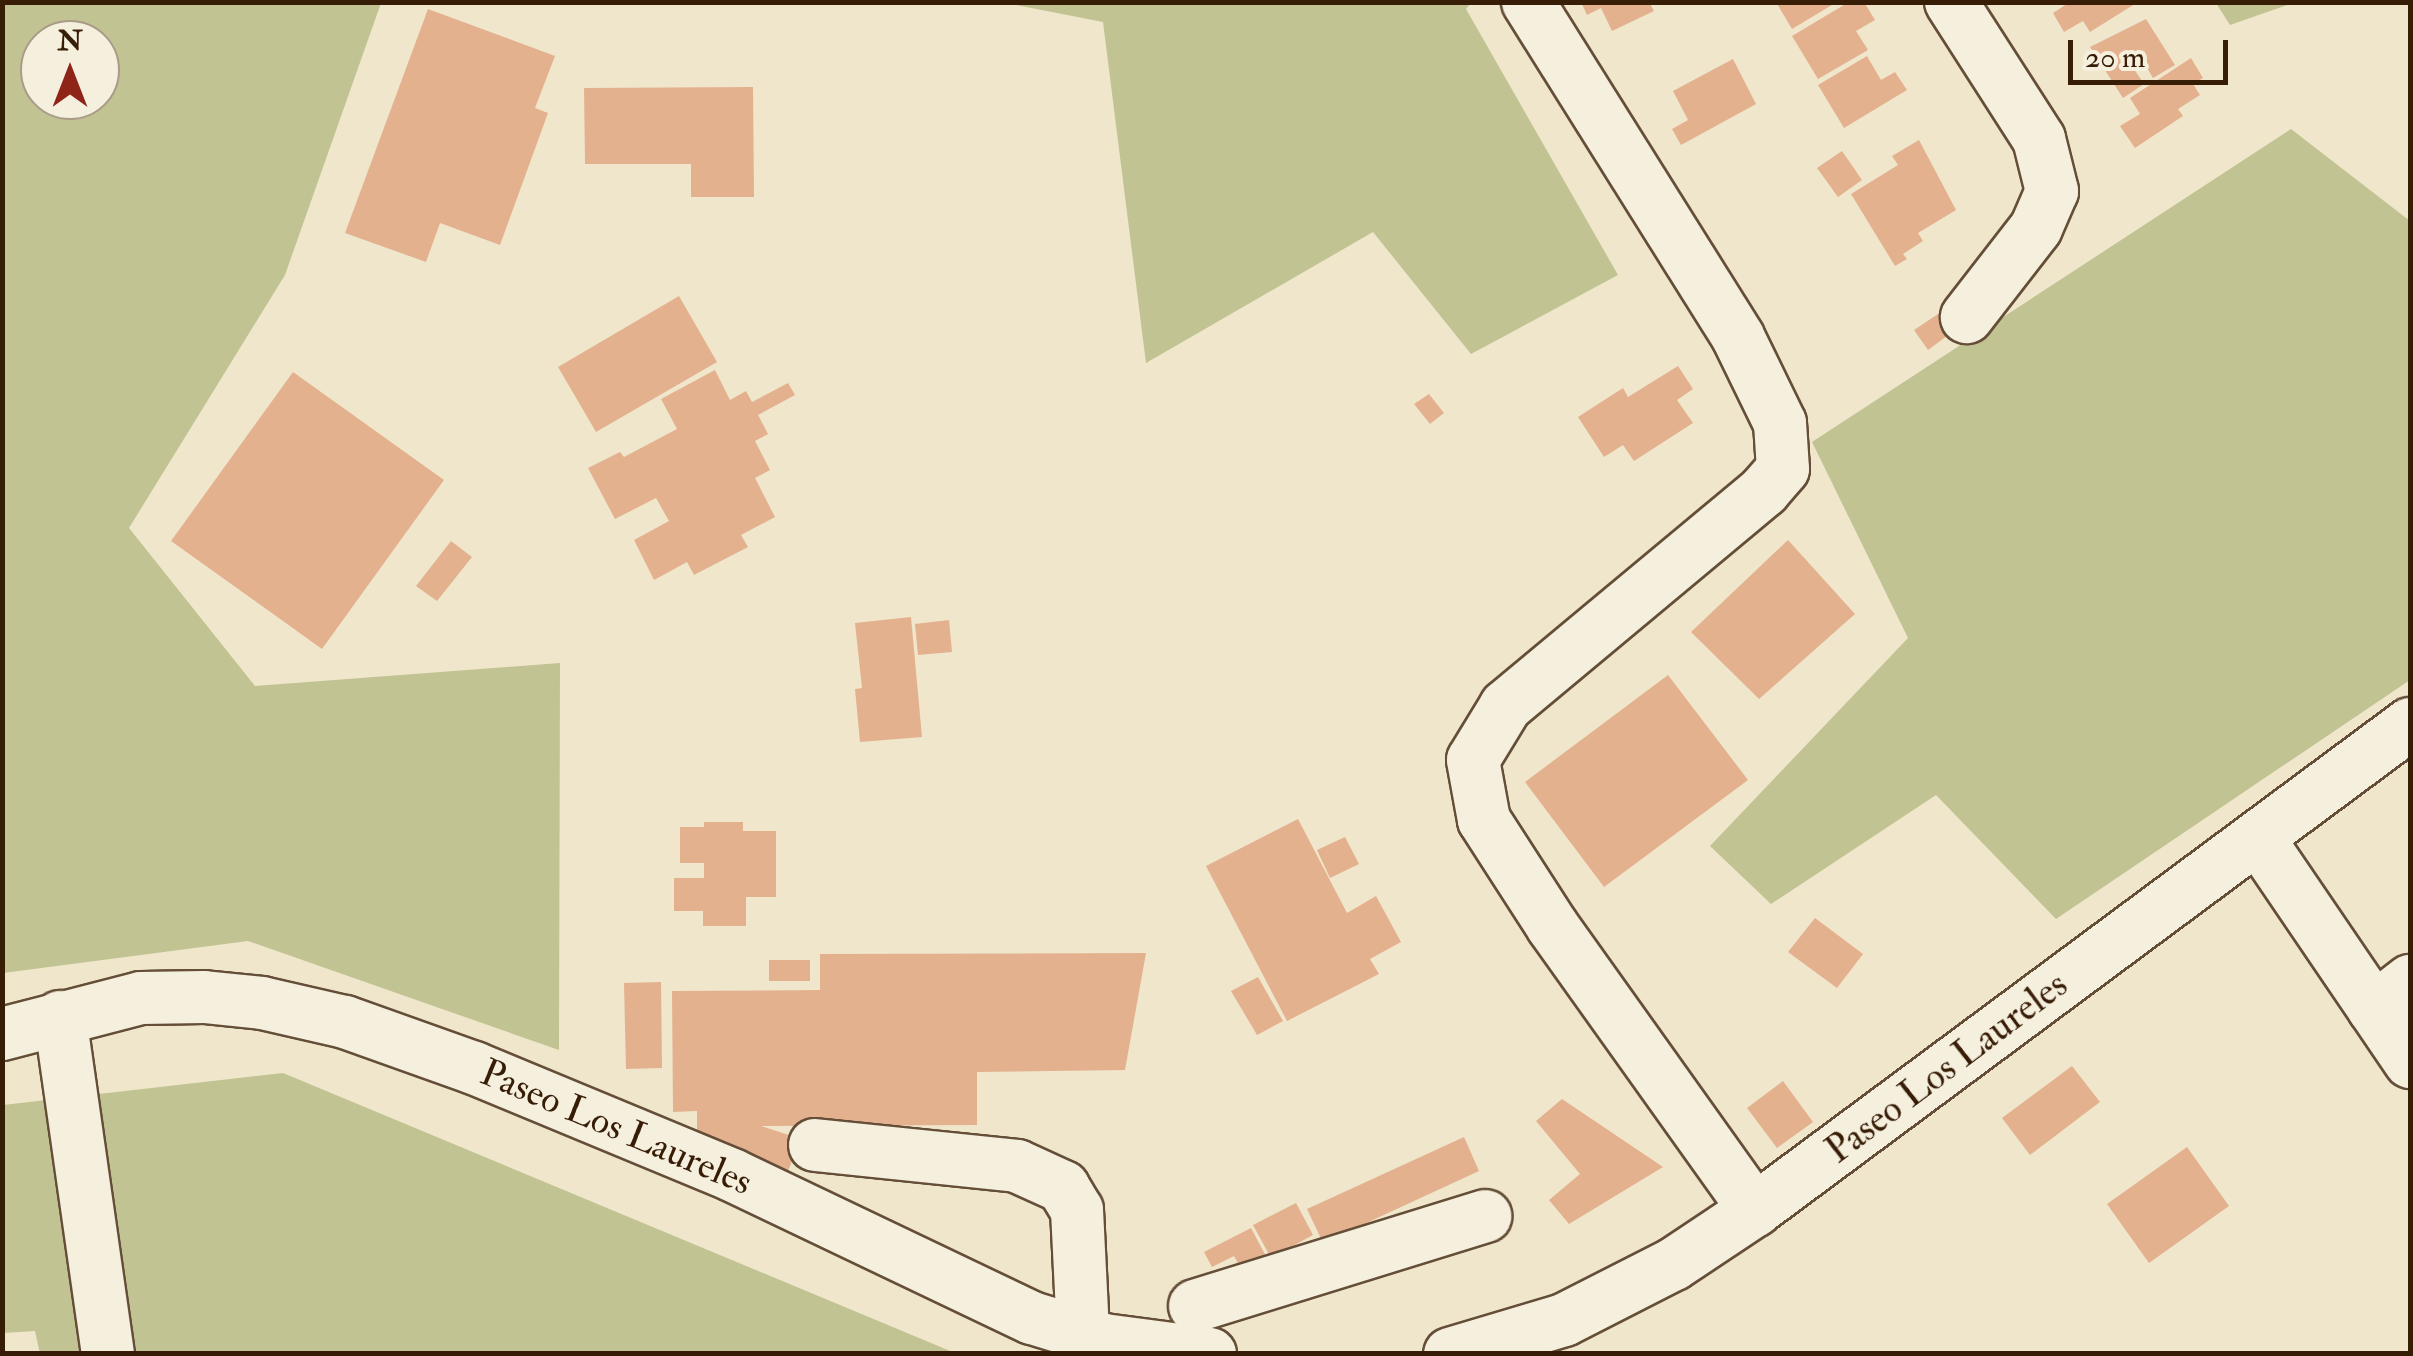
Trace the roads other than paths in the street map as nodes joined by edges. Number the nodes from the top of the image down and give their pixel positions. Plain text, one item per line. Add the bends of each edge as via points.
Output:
1 (1528, 2) edge
2 (1952, 2) edge
3 (1967, 317) dead end
4 (2410, 724) edge
5 (2258, 838) junction
6 (2392, 995) edge
7 (60, 1017) junction
8 (2, 1034) edge
9 (2410, 1062) edge
10 (816, 1145) dead end
11 (1756, 1210) junction
12 (1485, 1216) dead end
13 (1202, 1330) edge
14 (1083, 1333) junction
15 (108, 1354) edge
16 (1450, 1354) edge

1 - 11 street via 1738,338 1780,423 1783,469 1506,706 1472,760 1484,820
2 - 3 street via 2039,140 2052,191 2036,228
4 - 5 street, Paseo Los Laureles
5 - 6 street
5 - 11 street, Paseo Los Laureles
6 - 9 street
7 - 8 street, Paseo Los Laureles
7 - 14 street, Paseo Los Laureles via 141,998 204,997 344,1022 732,1174 1017,1311
7 - 15 street
10 - 14 street via 1017,1166 1062,1187 1076,1210
11 - 16 street, Paseo Los Laureles via 1674,1264 1564,1320
12 - 13 street
13 - 14 street, Paseo Los Laureles via 1104,1340

